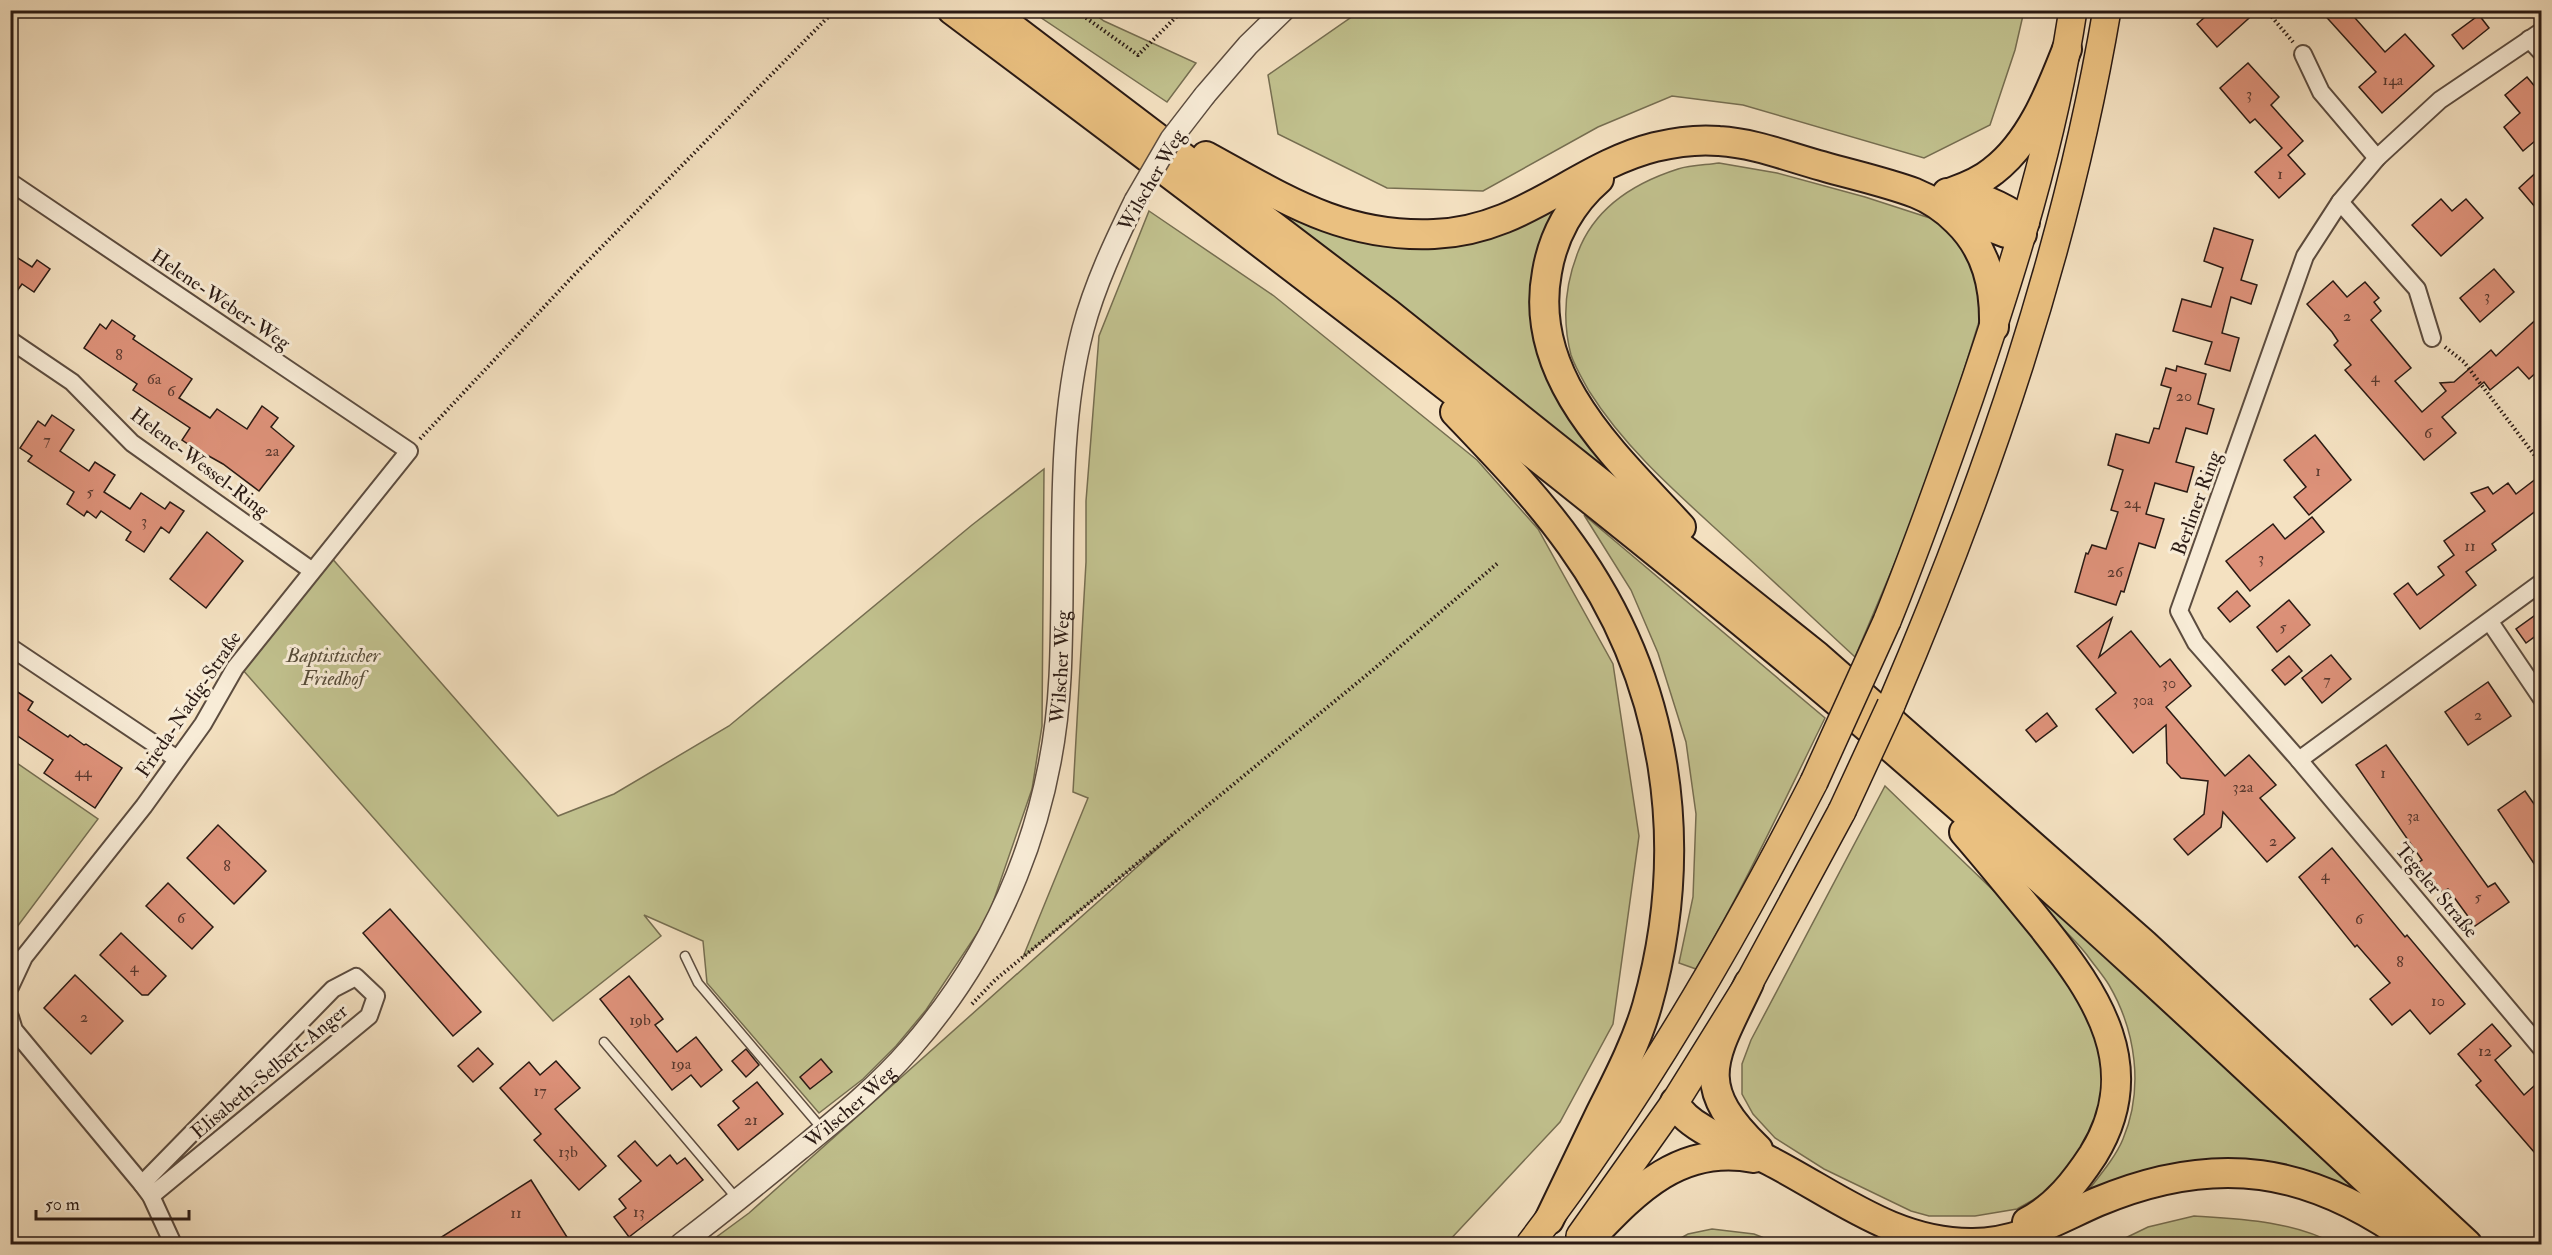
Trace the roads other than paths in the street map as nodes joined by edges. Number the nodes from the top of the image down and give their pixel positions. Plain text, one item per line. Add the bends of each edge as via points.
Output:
1 (952, 10) edge
2 (989, 10) edge
3 (1284, 10) edge
4 (2073, 10) edge
5 (2108, 10) edge
6 (2535, 35) edge
7 (2067, 49) junction
8 (2541, 53) edge
9 (2303, 54) road end
10 (1123, 111) junction
11 (1629, 156) junction
12 (2377, 158) junction
13 (10, 182) edge
14 (1948, 201) junction
15 (2340, 202) junction
16 (2066, 206) junction
17 (2026, 229) junction
18 (2046, 280) junction
19 (1994, 327) junction
20 (1376, 331) junction
21 (2432, 338) road end
22 (10, 340) edge
23 (409, 451) joint
24 (311, 570) junction
25 (2541, 582) edge
26 (1741, 593) junction
27 (2490, 622) junction
28 (10, 646) edge
29 (2541, 699) edge
30 (1891, 748) junction
31 (177, 759) junction
32 (2300, 760) junction
33 (685, 956) dead end
34 (1749, 983) junction
35 (10, 987) edge
36 (10, 1017) edge
37 (604, 1042) dead end
38 (1669, 1043) junction
39 (2541, 1049) edge
40 (1675, 1102) junction
41 (823, 1131) junction
42 (1770, 1161) junction
43 (147, 1190) junction
44 (738, 1200) junction
45 (1549, 1220) junction
46 (1950, 1242) junction
47 (173, 1245) edge
48 (681, 1245) edge
49 (1530, 1245) edge
50 (1574, 1245) edge
51 (1585, 1245) edge
52 (2418, 1245) edge
53 (2435, 1245) edge
54 (2467, 1245) edge

1 - 20 highway
2 - 10 highway
3 - 41 street, Wilscher Weg, bridge via 1204,94 1171,140 1135,201 1095,291 1075,368 1066,447 1057,722 1030,844 1003,910 938,1016 877,1084
4 - 7 main road
5 - 16 main road
6 - 8 street
6 - 12 street, Berliner Ring via 2440,100
7 - 14 highway via 2043,108 2012,153 1994,171
7 - 17 main road
9 - 12 street via 2321,92
10 - 11 highway via 1319,216 1347,226 1407,235 1437,234 1493,223 1521,213
10 - 26 highway via 1389,314
11 - 14 highway via 1676,143 1721,141 1752,146
11 - 26 highway via 1589,188 1559,232 1544,288 1547,340 1556,367 1589,424
12 - 15 street, Berliner Ring
13 - 23 street, Helene-Weber-Weg
14 - 17 highway via 2006,233
14 - 19 highway via 1958,222 1981,252 1992,288
15 - 21 street via 2417,289
15 - 32 street, Berliner Ring via 2305,256 2179,611 2196,644
16 - 17 main road via 2045,225
16 - 18 main road
17 - 18 main road via 2040,246
17 - 19 main road
18 - 34 main road, bridge via 1986,467 1916,648 1842,811
19 - 38 main road, bridge via 1921,538 1814,782 1721,957
20 - 30 highway via 1621,524
20 - 45 highway via 1503,463 1572,545 1608,604 1637,667 1657,734 1668,802 1670,872 1663,940 1646,1008 1621,1073
22 - 24 street, Helene-Wessel-Ring via 72,382 132,443
23 - 24 street, Frieda-Nadig-Straße
24 - 31 street, Frieda-Nadig-Straße via 235,668 203,724
25 - 27 street
26 - 54 highway via 1893,720 2144,944
27 - 29 street
27 - 32 street
28 - 31 street
30 - 46 highway via 2064,953 2094,997 2117,1063 2116,1090 2104,1138 2074,1183 2041,1213 2011,1230
30 - 53 highway via 2131,961
31 - 35 street, Frieda-Nadig-Straße via 24,957
32 - 39 street, Tegeler Straße
33 - 41 lane via 698,983
34 - 40 main road
34 - 42 highway via 1717,1051 1714,1078 1718,1097 1738,1131
36 - 43 street via 14,1030
37 - 44 lane
38 - 40 main road via 1666,1081
38 - 45 main road
40 - 42 highway via 1696,1125
40 - 50 main road
41 - 44 street, Wilscher Weg
42 - 46 highway via 1903,1233
42 - 51 highway via 1726,1156 1670,1168 1641,1188
43 - 43 street, Elisabeth-Selbert-Anger via 333,989 356,977 376,996 369,1016
43 - 47 street
44 - 48 street, Wilscher Weg
45 - 49 main road
46 - 52 highway via 1995,1242 2015,1237 2140,1186 2207,1172 2259,1174 2310,1186 2367,1212

